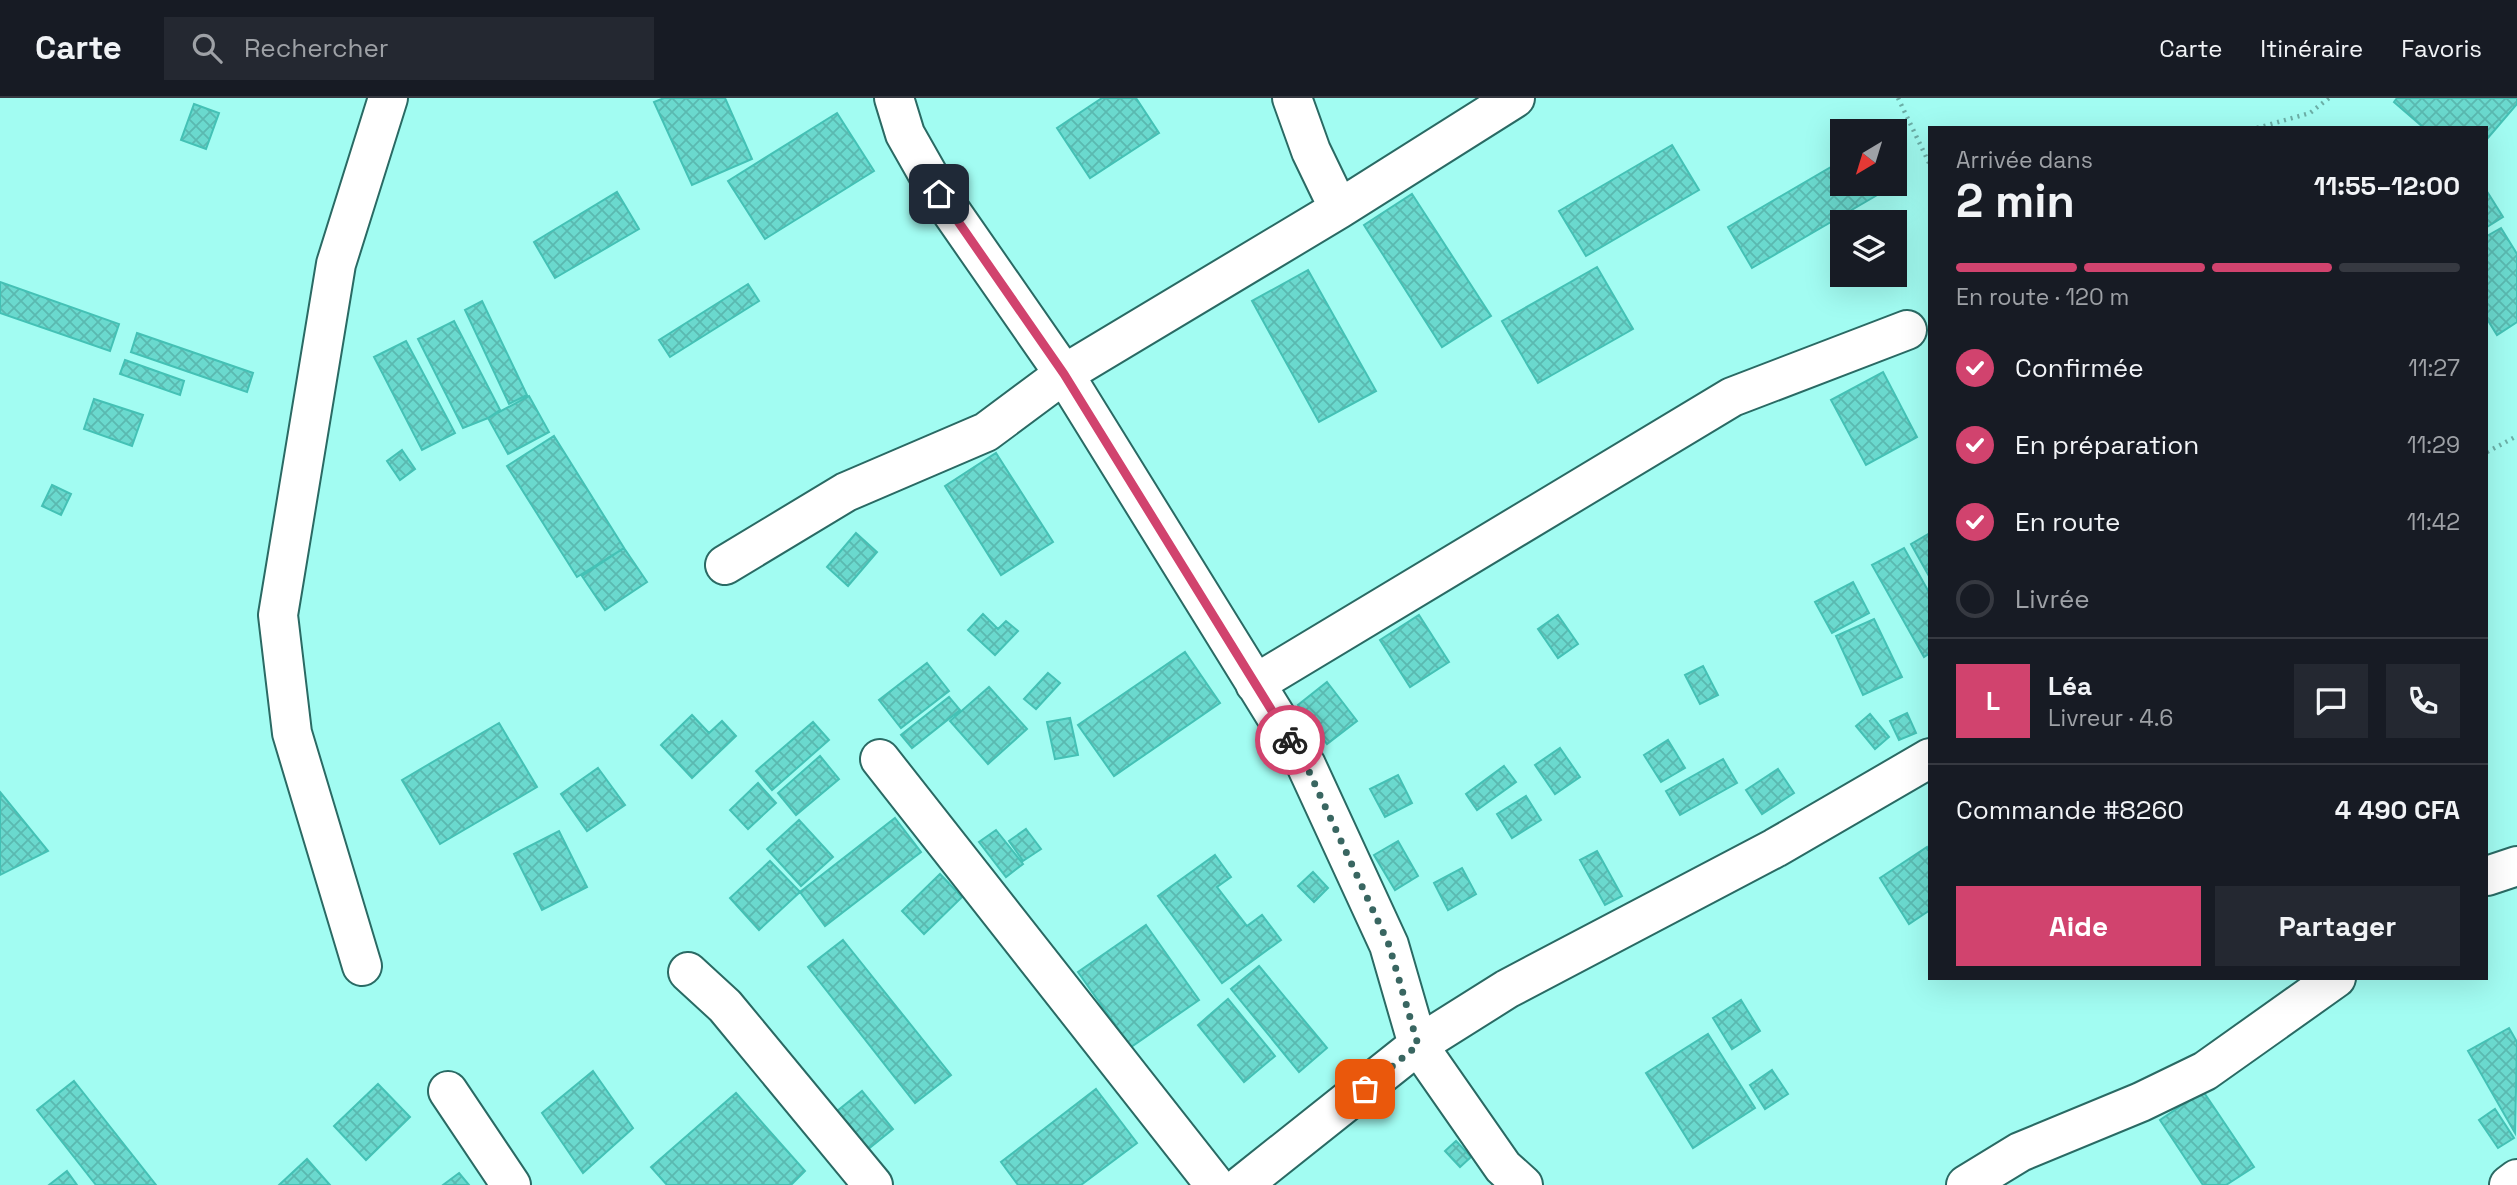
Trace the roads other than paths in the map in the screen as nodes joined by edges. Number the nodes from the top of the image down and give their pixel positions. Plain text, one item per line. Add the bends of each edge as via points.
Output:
1 (388, 98) edge
2 (894, 98) edge
3 (1292, 98) edge
4 (1515, 98) edge
5 (1339, 209) junction
6 (1908, 330) dead end
7 (1064, 374) junction
8 (725, 565) dead end
9 (1255, 684) junction
10 (880, 759) dead end
11 (1928, 759) edge
12 (2517, 866) edge
13 (2488, 876) edge
14 (362, 967) dead end
15 (688, 972) dead end
16 (2333, 980) edge
17 (1418, 1045) junction
18 (448, 1091) dead end
19 (2517, 1179) edge
20 (511, 1185) edge
21 (873, 1185) edge
22 (1215, 1185) edge
23 (1242, 1185) edge
24 (1523, 1185) edge
25 (1966, 1185) edge
26 (2509, 1185) edge

1 - 14 street via 336,264 278,615 292,733
2 - 7 street via 905,134 939,194
3 - 5 street
4 - 5 street
5 - 7 street
6 - 9 street via 1732,397
7 - 8 street via 986,432 846,492
7 - 9 street
9 - 17 street via 1306,765 1389,945
10 - 22 street
11 - 17 street via 1775,848 1507,989
12 - 13 street
15 - 21 street via 725,1006
16 - 25 street via 2205,1070 2020,1152
17 - 23 street
17 - 24 street via 1503,1167
18 - 20 street
19 - 26 street

